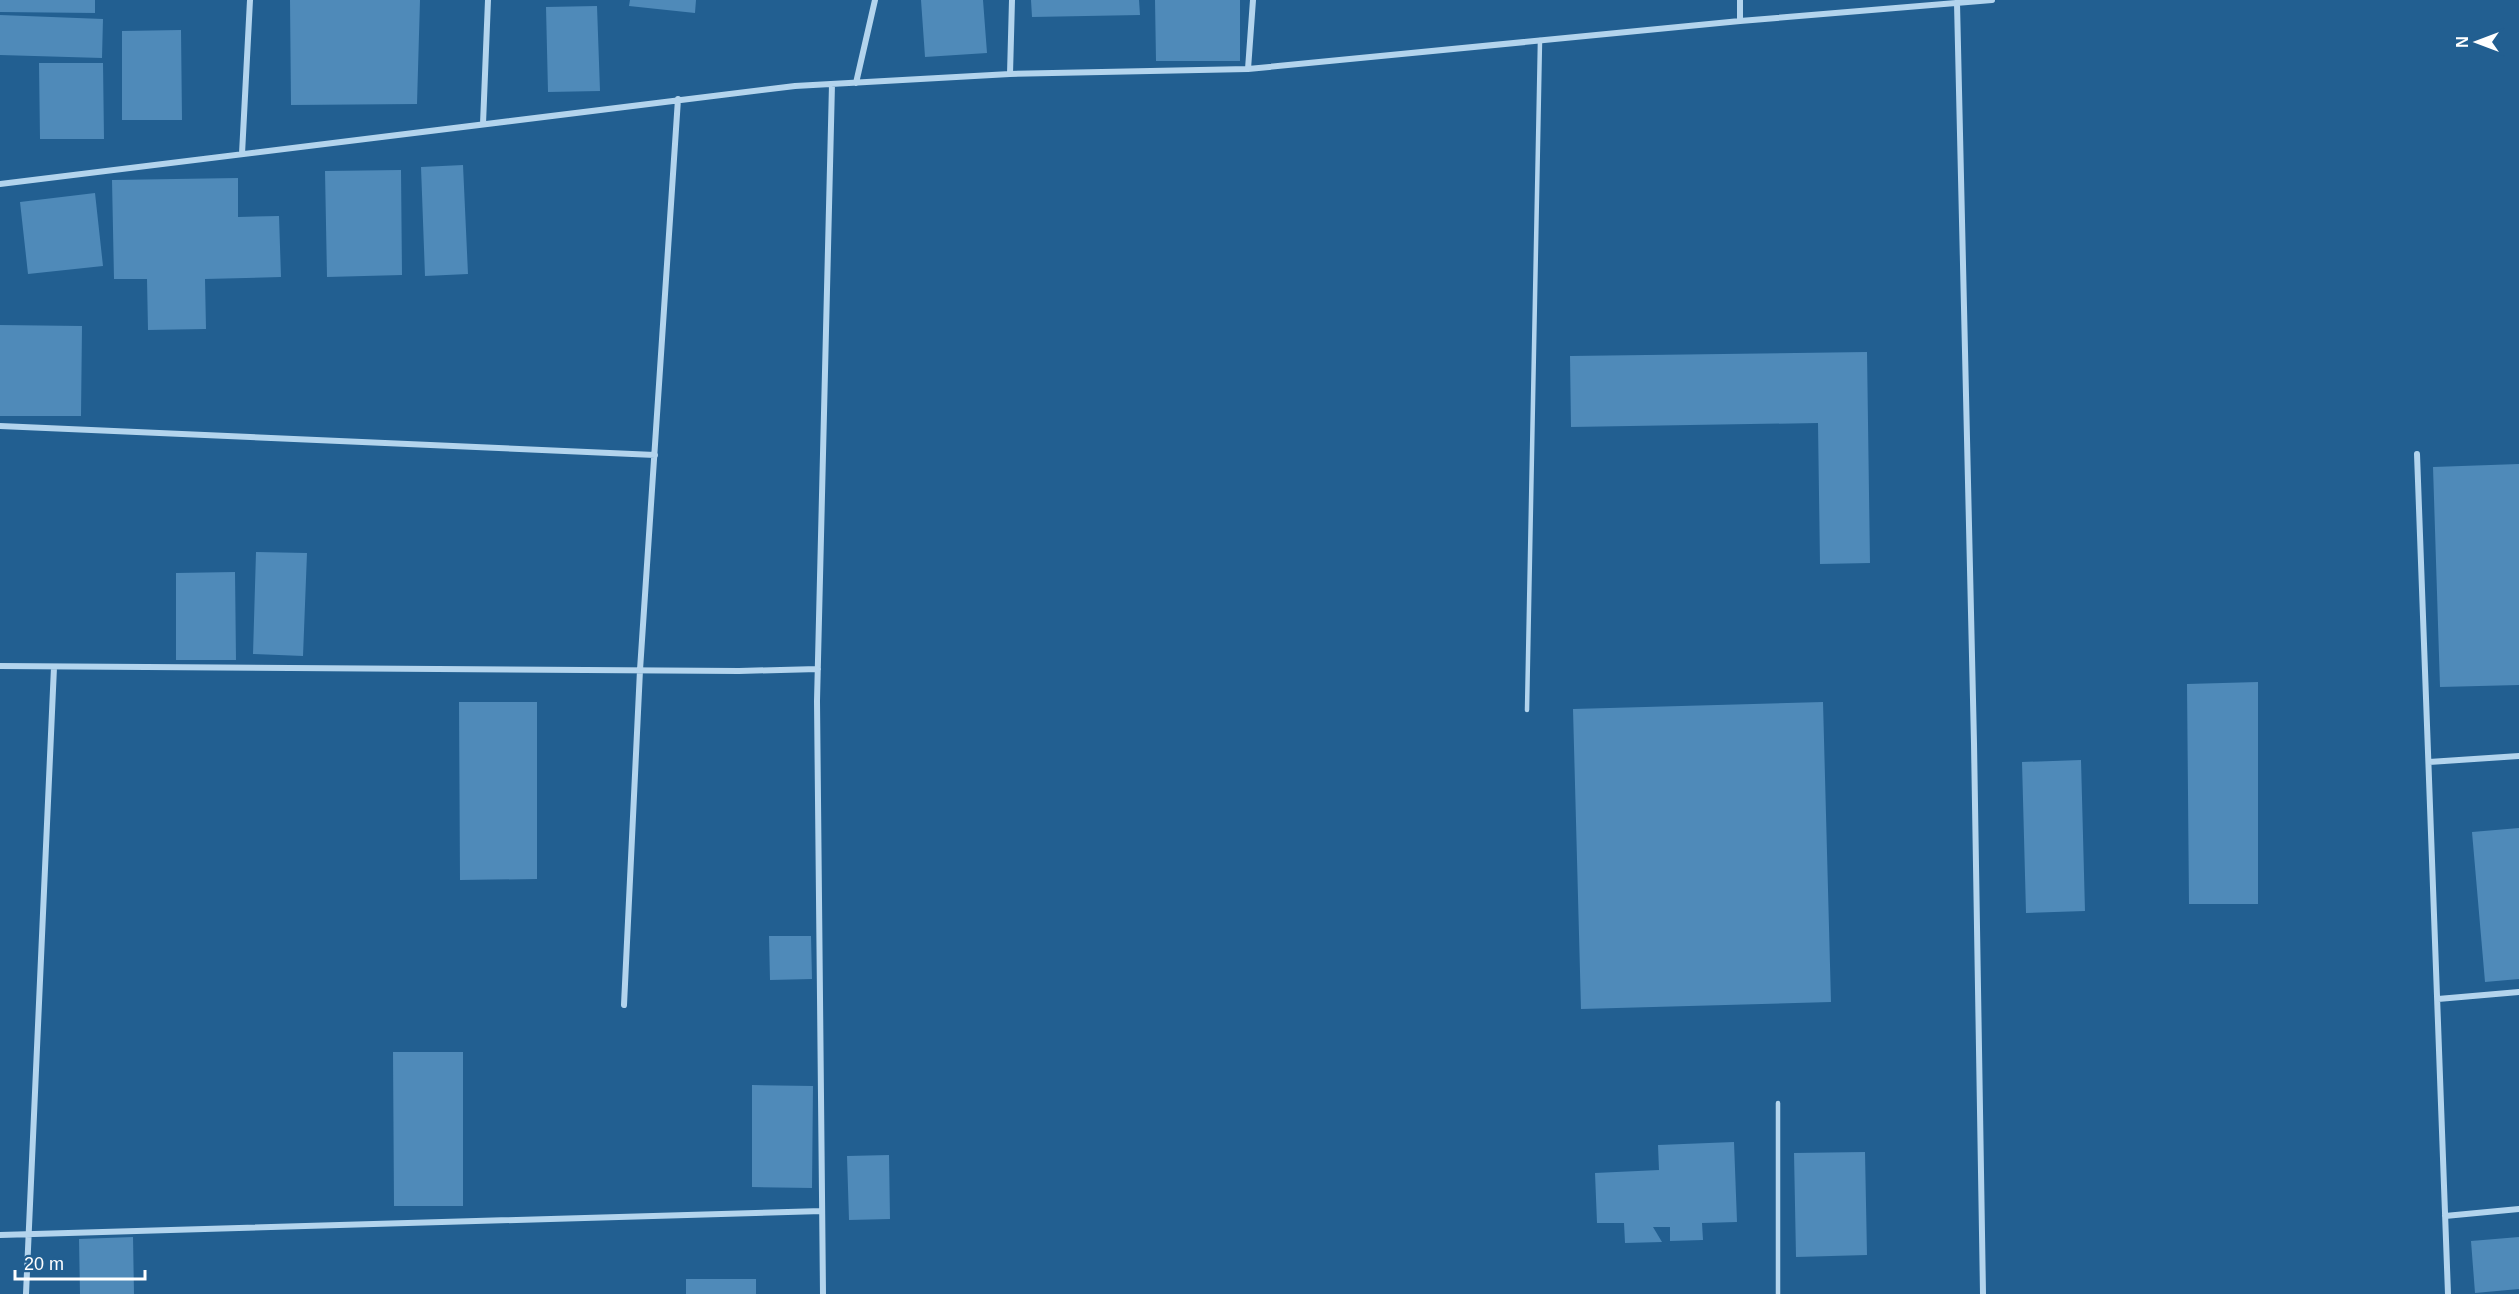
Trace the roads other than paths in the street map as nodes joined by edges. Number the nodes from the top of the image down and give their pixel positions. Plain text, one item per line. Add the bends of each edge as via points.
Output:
1 (250, 0) edge
2 (488, 0) edge
3 (875, 0) edge
4 (1012, 0) edge
5 (1253, 0) edge
6 (1740, 0) edge
7 (1992, 0) edge
8 (1957, 3) junction
9 (1740, 21) junction
10 (1540, 40) junction
11 (1248, 69) junction
12 (1010, 74) junction
13 (856, 83) junction
14 (832, 84) junction
15 (678, 99) junction
16 (483, 124) junction
17 (242, 154) junction
18 (0, 184) edge
19 (0, 426) edge
20 (2417, 454) dead end
21 (654, 455) junction
22 (0, 666) edge
23 (54, 667) junction
24 (818, 669) junction
25 (640, 670) junction
26 (1527, 710) dead end
27 (2519, 756) edge
28 (2429, 762) junction
29 (2519, 992) edge
30 (2438, 999) junction
31 (624, 1005) dead end
32 (1778, 1103) dead end
33 (2519, 1209) edge
34 (822, 1211) junction
35 (2445, 1216) junction
36 (0, 1235) edge
37 (29, 1235) junction
38 (26, 1294) edge
39 (822, 1294) edge
40 (1778, 1294) edge
41 (1983, 1294) edge
42 (2448, 1294) edge

1 - 17 street
2 - 16 street
3 - 13 street
4 - 12 street
5 - 11 street
6 - 9 street
7 - 8 street
8 - 9 street
8 - 41 street
9 - 10 street
10 - 11 street
10 - 26 lane
11 - 12 street
12 - 13 street
13 - 14 street
14 - 15 street
14 - 24 street
15 - 16 street
15 - 21 street
16 - 17 street
17 - 18 street
19 - 21 street
20 - 28 street
21 - 25 street
22 - 23 street
23 - 25 street
23 - 37 street
24 - 25 street
24 - 34 street
25 - 31 street
27 - 28 street
28 - 30 street
29 - 30 street
30 - 35 street
32 - 40 lane
33 - 35 street
34 - 37 street
34 - 39 street
35 - 42 street
36 - 37 street
37 - 38 street

